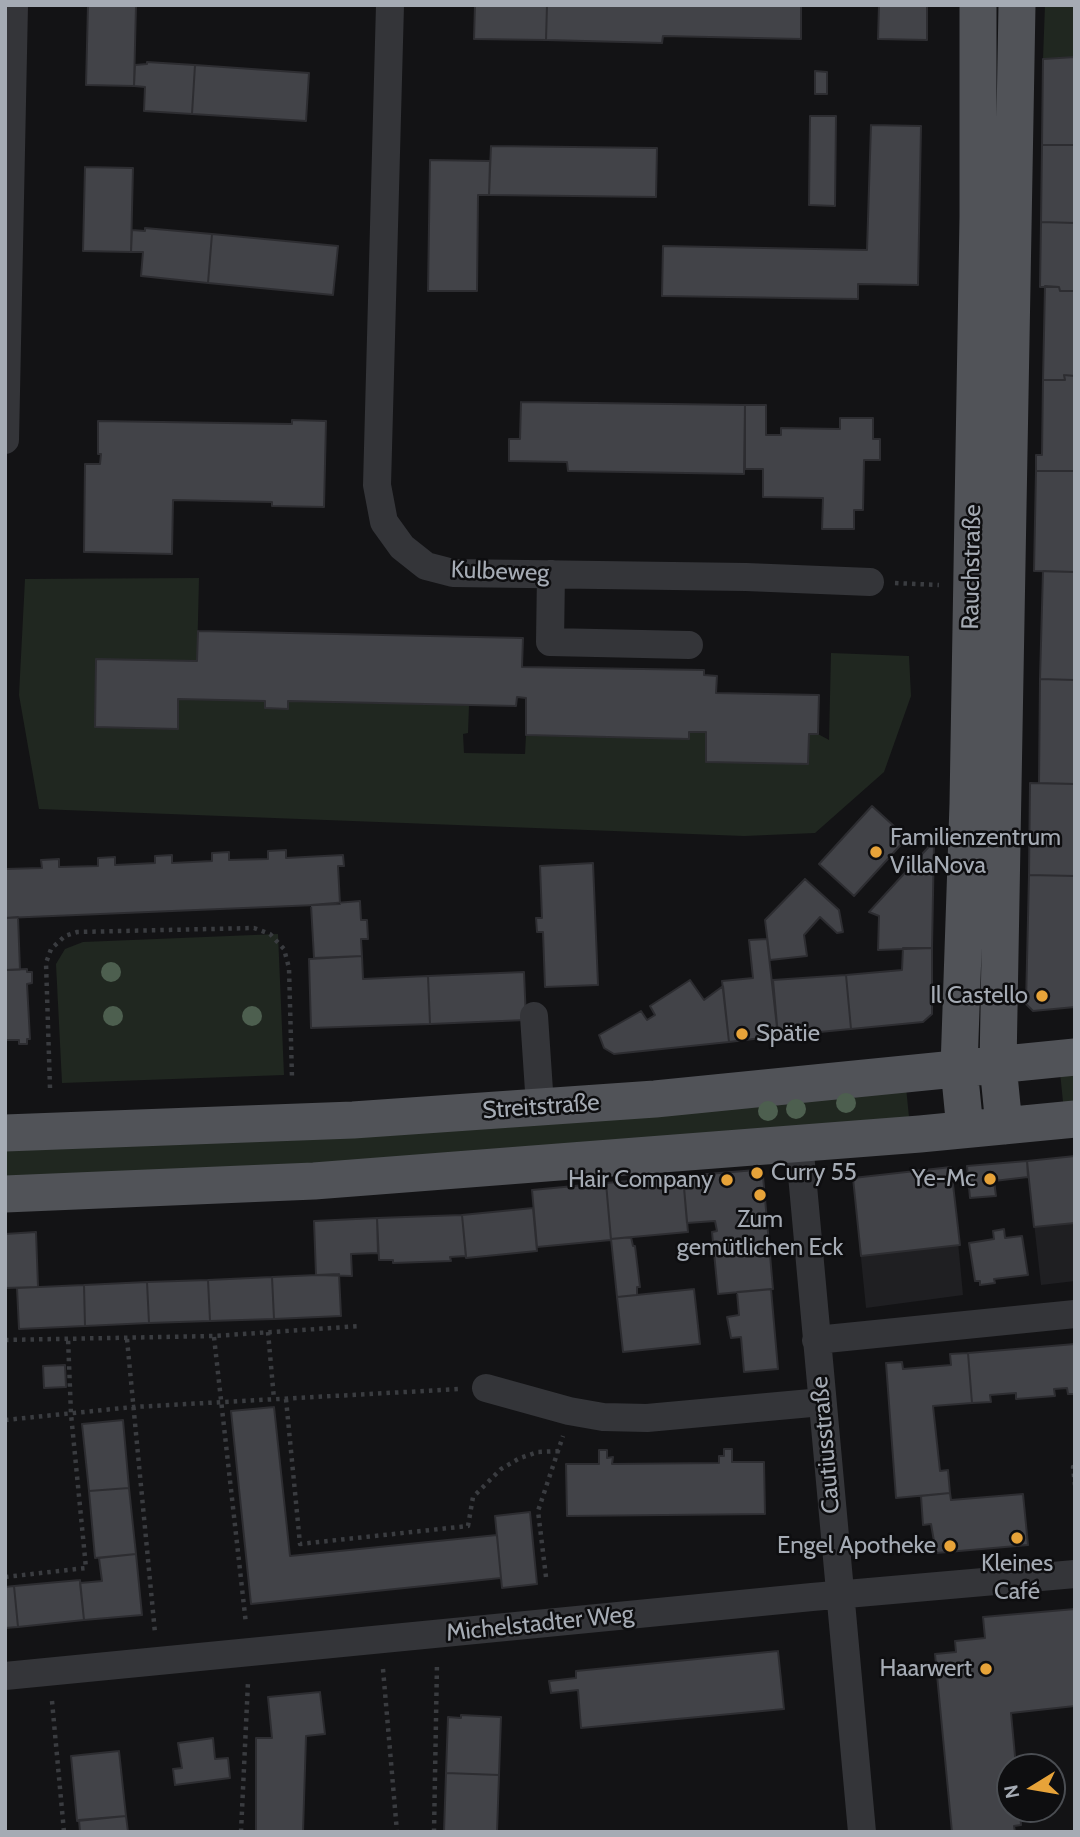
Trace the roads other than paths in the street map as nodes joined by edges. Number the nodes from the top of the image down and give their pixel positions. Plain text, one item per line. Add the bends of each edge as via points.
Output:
1 (14, 5) edge
2 (390, 5) edge
3 (978, 5) edge
4 (1017, 5) edge
5 (9, 90) edge
6 (5, 440) edge
7 (551, 574) junction
8 (870, 582) road end
9 (689, 645) dead end
10 (534, 1016) dead end
11 (1075, 1057) edge
12 (998, 1065) junction
13 (959, 1068) junction
14 (540, 1107) junction
15 (1075, 1119) edge
16 (1004, 1126) junction
17 (965, 1129) junction
18 (5, 1133) edge
19 (799, 1142) junction
20 (5, 1194) edge
21 (1075, 1314) edge
22 (816, 1340) junction
23 (486, 1388) road end
24 (822, 1402) junction
25 (1075, 1574) edge
26 (840, 1595) junction
27 (5, 1676) edge
28 (862, 1832) edge

1 - 5 street
2 - 7 street, Kulbeweg via 377,485 384,522 402,547 426,566 453,573
3 - 13 main road, Rauchstraße via 968,804
4 - 12 main road, Rauchstraße
5 - 6 street
7 - 8 street, Kulbeweg
7 - 9 street via 550,642
10 - 14 street
11 - 12 main road, Streitstraße
12 - 13 main road, Streitstraße
12 - 16 main road, Rauchstraße
13 - 14 main road, Streitstraße
13 - 17 main road, Rauchstraße
14 - 18 main road, Streitstraße via 353,1120
15 - 16 main road
16 - 17 main road
17 - 19 main road
19 - 20 main road via 314,1181
19 - 22 street, Cautiusstraße
21 - 22 street
22 - 24 street, Cautiusstraße
23 - 24 street via 603,1417 647,1418
24 - 26 street, Cautiusstraße
25 - 26 street, Michelstadter Weg
26 - 27 street, Michelstadter Weg
26 - 28 street, Cautiusstraße

